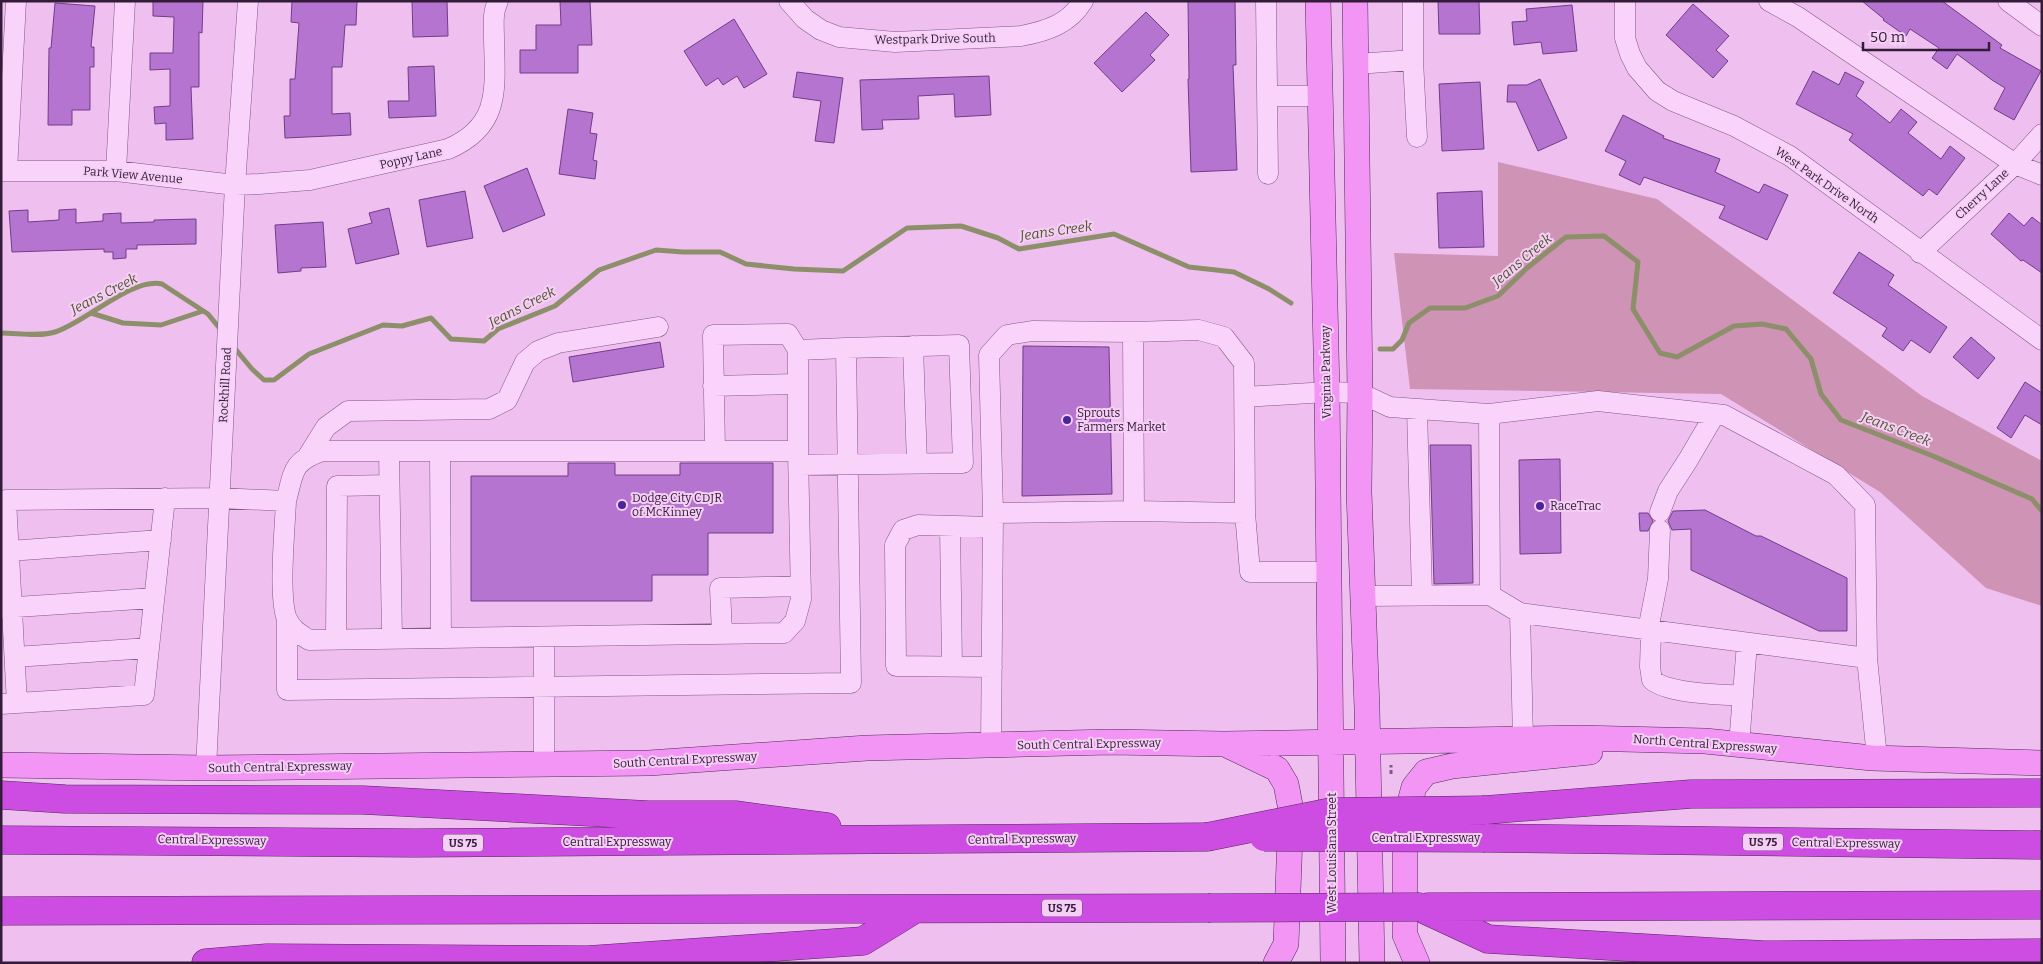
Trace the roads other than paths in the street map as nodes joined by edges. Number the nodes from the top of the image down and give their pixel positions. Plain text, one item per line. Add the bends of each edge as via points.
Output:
1 (16, 1) edge
2 (125, 1) edge
3 (248, 1) edge
4 (498, 1) edge
5 (789, 1) edge
6 (1083, 1) edge
7 (1266, 1) edge
8 (1318, 1) edge
9 (1355, 1) edge
10 (1413, 1) edge
11 (1625, 1) edge
12 (1769, 1) edge
13 (2008, 1) edge
14 (2042, 26) edge
15 (1413, 60) junction
16 (1356, 64) junction
17 (1267, 96) junction
18 (1319, 96) junction
19 (2042, 134) edge
20 (1417, 137) dead end
21 (2015, 164) junction
22 (4, 171) edge
23 (116, 171) junction
24 (1268, 174) dead end
25 (2042, 174) edge
26 (236, 185) junction
27 (1920, 253) junction
28 (658, 327) dead end
29 (1133, 332) junction
30 (2042, 340) edge
31 (913, 346) junction
32 (846, 348) junction
33 (798, 350) junction
34 (798, 384) junction
35 (714, 386) junction
36 (1327, 392) junction
37 (1360, 393) junction
38 (1245, 397) junction
39 (1417, 409) junction
40 (1489, 414) junction
41 (1715, 414) junction
42 (440, 451) junction
43 (715, 451) junction
44 (389, 452) junction
45 (308, 456) junction
46 (798, 458) junction
47 (917, 464) junction
48 (848, 465) junction
49 (390, 485) junction
50 (165, 498) junction
51 (219, 498) junction
52 (286, 501) junction
53 (1134, 511) junction
54 (1245, 513) junction
55 (993, 520) junction
56 (950, 526) junction
57 (161, 540) junction
58 (8, 551) junction
59 (1328, 572) junction
60 (801, 586) junction
61 (1422, 595) junction
62 (1490, 595) junction
63 (1362, 596) junction
64 (154, 598) junction
65 (6, 608) edge
66 (1520, 613) junction
67 (287, 619) junction
68 (1649, 630) junction
69 (722, 634) junction
70 (544, 637) junction
71 (440, 638) junction
72 (392, 639) junction
73 (336, 640) junction
74 (1747, 643) junction
75 (149, 648) junction
76 (15, 657) junction
77 (1867, 658) junction
78 (952, 666) junction
79 (992, 667) junction
80 (544, 687) junction
81 (1743, 696) junction
82 (9, 704) edge
83 (1523, 739) junction
84 (1705, 741) junction
85 (1331, 743) junction
86 (1368, 743) junction
87 (1224, 744) junction
88 (1739, 744) junction
89 (991, 746) junction
90 (1877, 758) junction
91 (2042, 762) edge
92 (1, 765) edge
93 (544, 765) junction
94 (206, 768) junction
95 (2042, 793) edge
96 (1, 794) edge
97 (1207, 837) junction
98 (1, 840) edge
99 (925, 840) junction
100 (2042, 845) edge
101 (2042, 906) edge
102 (1419, 907) junction
103 (915, 908) junction
104 (1, 911) edge
105 (2042, 953) edge
106 (206, 963) edge
107 (1276, 963) edge
108 (1333, 963) edge
109 (1372, 963) edge
110 (1417, 963) edge

1 - 22 street
2 - 23 street
3 - 26 street, Rockhill Road
4 - 26 street, Poppy Lane via 494,15 495,82 492,101 484,123 471,137 434,154 331,176 289,183
5 - 6 street, Westpark Drive South via 805,19 839,37 895,42 1035,34 1065,22
7 - 17 street
8 - 18 main road, Virginia Parkway
9 - 16 main road
10 - 15 street
11 - 27 street, West Park Drive North via 1625,38 1630,54 1637,68 1657,91 1790,156
12 - 21 street via 1798,17
13 - 14 street
15 - 16 street
15 - 20 street
16 - 37 main road
17 - 18 street
17 - 24 street
18 - 36 main road, Virginia Parkway
19 - 21 street, Cherry Lane
21 - 25 street
21 - 27 street, Cherry Lane
22 - 23 street, Park View Avenue
23 - 26 street, Park View Avenue
26 - 51 street, Rockhill Road
27 - 30 street, West Park Drive North
28 - 45 street via 558,342 538,351 525,362 507,400 489,409 348,411 326,427
29 - 38 street via 1199,330 1224,337 1244,363
29 - 53 street
29 - 55 street via 1032,331 1007,335 989,355
31 - 32 street
31 - 47 street
31 - 47 street via 959,344 963,463
32 - 33 street
32 - 48 street
33 - 34 street
33 - 35 street via 788,334 713,335
34 - 35 street
34 - 46 street
35 - 43 street
36 - 37 street
36 - 38 street
36 - 59 main road, Virginia Parkway
37 - 39 street via 1390,407
37 - 63 main road via 1358,492
38 - 54 street
39 - 40 street
39 - 61 street
40 - 41 street via 1598,401
40 - 62 street
41 - 68 street via 1668,491 1660,521 1658,579
41 - 77 street via 1724,415 1836,475 1865,505
42 - 43 street
42 - 44 street
42 - 71 street
43 - 46 street
44 - 45 street via 322,451
44 - 49 street
45 - 52 street via 297,465
46 - 48 street
46 - 60 street
47 - 48 street
48 - 80 street via 850,683
49 - 72 street
49 - 73 street via 337,486
50 - 51 street
50 - 57 street
50 - 58 street via 6,500
51 - 52 street
51 - 94 street, Rockhill Road
52 - 67 street via 283,602
53 - 54 street
53 - 55 street
54 - 59 street via 1250,572
55 - 56 street
55 - 79 street
56 - 78 street
56 - 78 street via 918,525 903,530 895,545 896,666
57 - 58 street
57 - 64 street
58 - 65 street
59 - 85 main road, Virginia Parkway
60 - 69 street via 795,621 784,633
60 - 69 street via 720,588
61 - 62 street
61 - 63 street
62 - 66 street
63 - 86 main road
64 - 65 street
64 - 75 street
65 - 76 street
66 - 68 street
66 - 83 street
67 - 73 street via 295,632 309,640
67 - 80 street via 287,690
68 - 74 street
68 - 81 street via 1652,680 1659,686
69 - 70 street
70 - 71 street
70 - 80 street
71 - 72 street
72 - 73 street
74 - 77 street
74 - 81 street
75 - 76 street
75 - 82 street via 144,695
76 - 82 street
77 - 90 street
78 - 79 street
79 - 89 street
80 - 93 street
81 - 88 street
83 - 84 main road, North Central Expressway
83 - 86 main road, North Central Expressway
84 - 88 main road, North Central Expressway
84 - 110 main road via 1452,766 1426,772 1414,788 1405,821 1405,935
85 - 86 main road, South Central Expressway
85 - 87 main road, South Central Expressway
85 - 108 main road, West Louisiana Street
86 - 109 main road
87 - 89 main road, South Central Expressway via 1111,742
87 - 107 main road via 1278,769 1286,784 1291,810 1286,944
88 - 90 main road, North Central Expressway
89 - 93 main road, South Central Expressway via 867,748 649,763
90 - 91 main road, North Central Expressway
92 - 94 main road, South Central Expressway
93 - 94 main road, South Central Expressway
95 - 97 highway, bridge via 1692,794 1485,810 1331,812
96 - 99 highway via 64,799 363,800 648,815 735,814
97 - 99 highway, Central Expressway / US 75
97 - 100 highway, Central Expressway / US 75, bridge
98 - 99 highway, Central Expressway / US 75 via 415,843
101 - 102 highway, US 75
102 - 103 highway, US 75, bridge
102 - 105 highway via 1488,939 1764,955
103 - 104 highway, US 75
103 - 106 highway via 863,941 853,942 588,960 267,958

